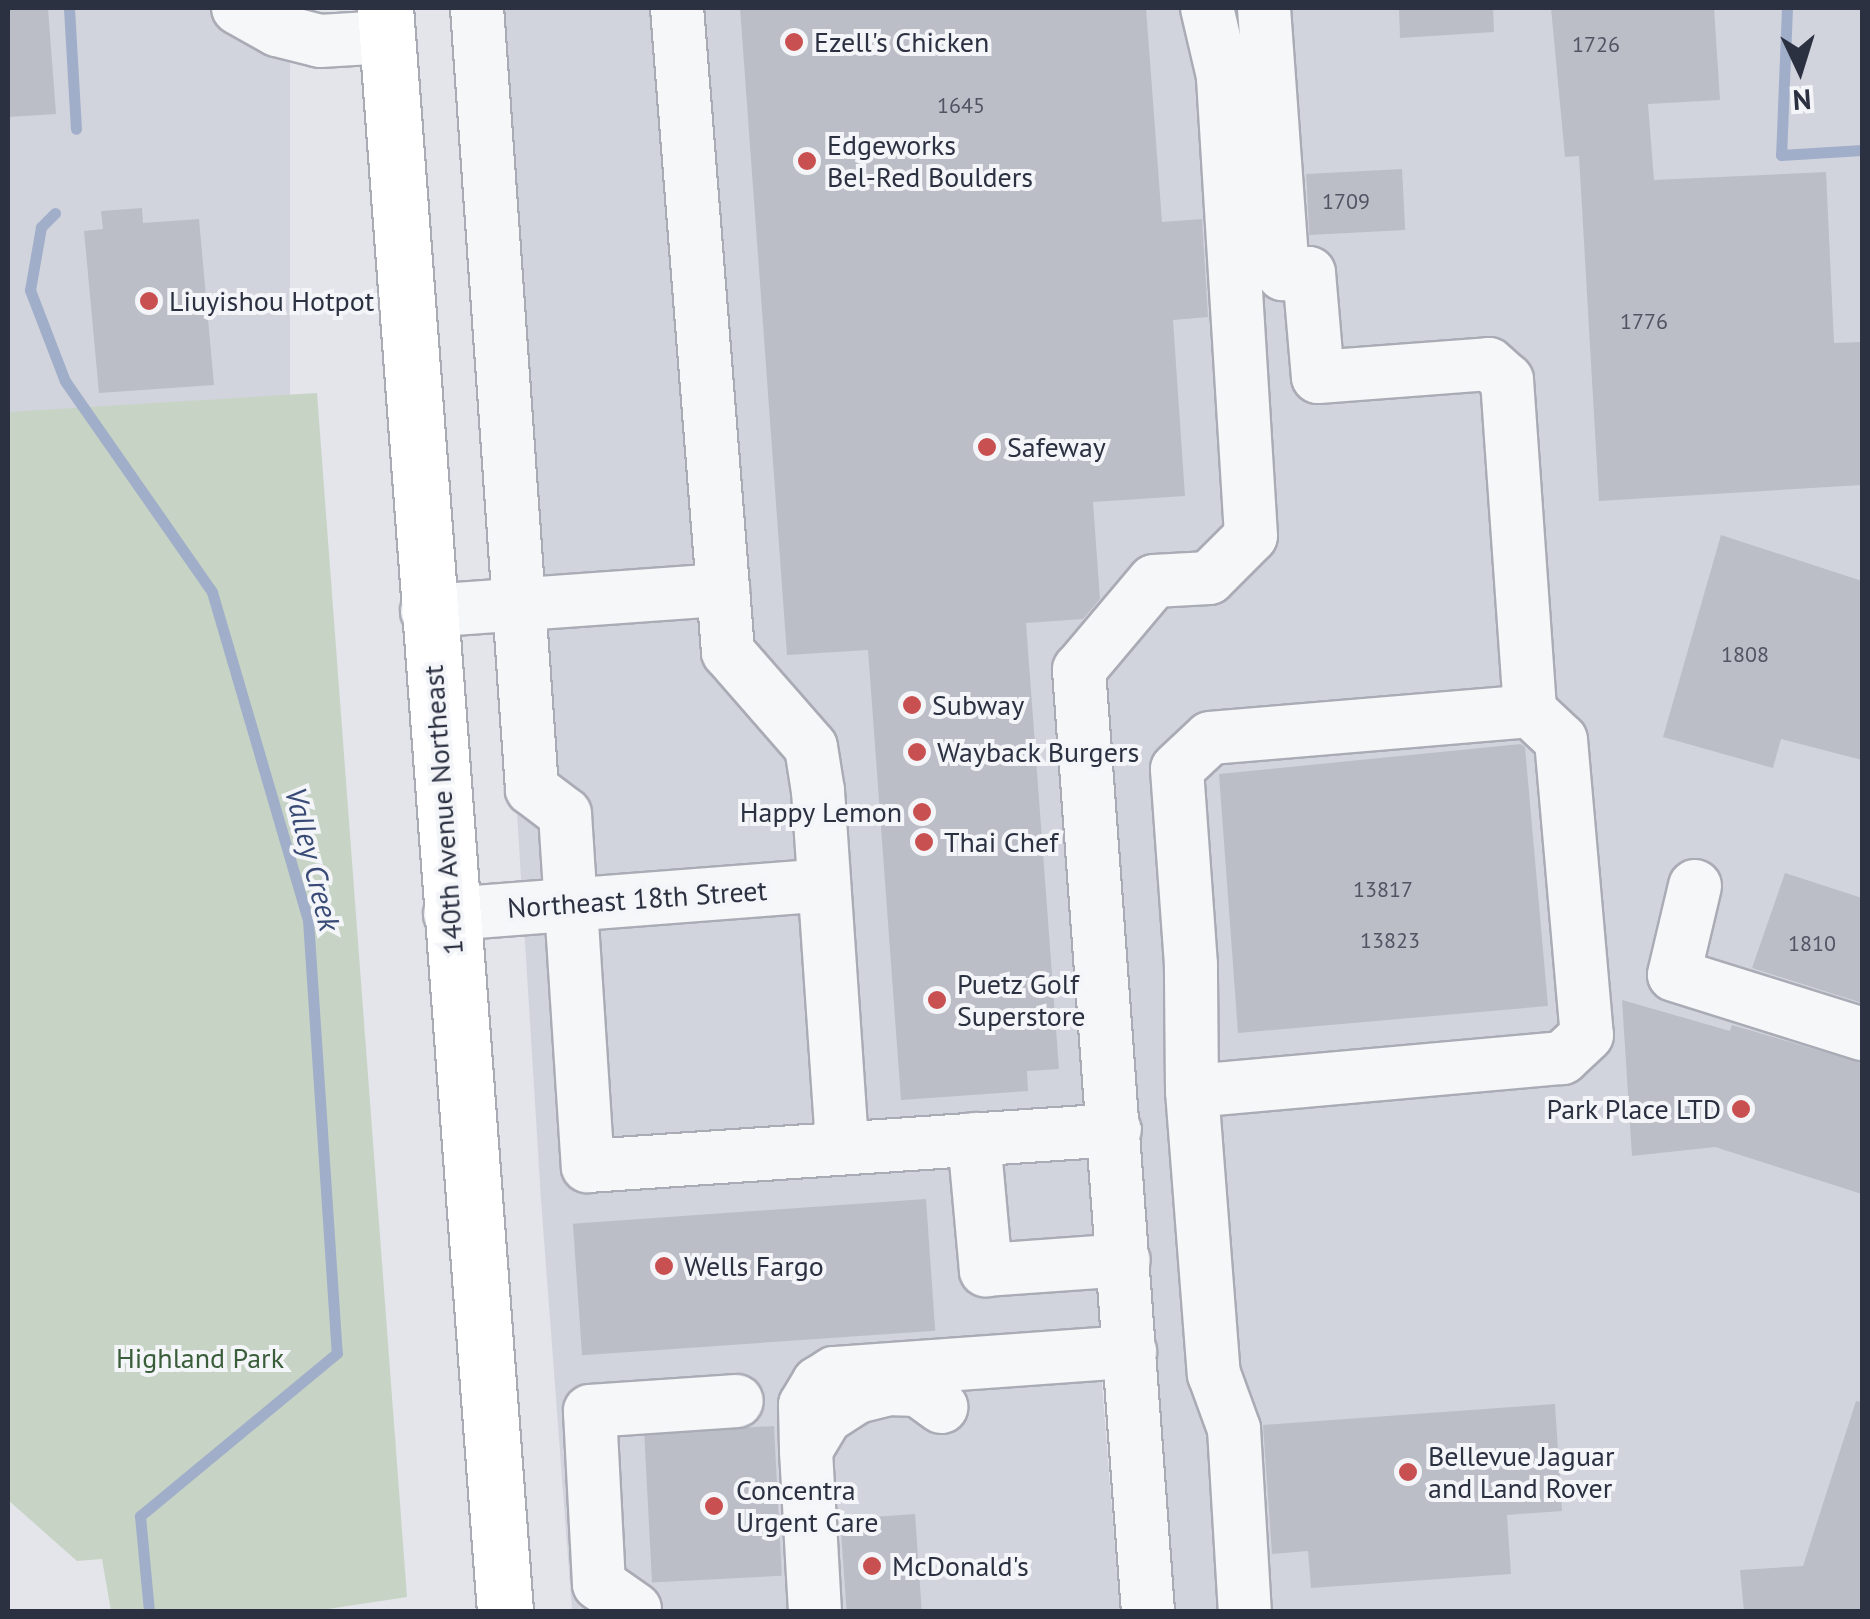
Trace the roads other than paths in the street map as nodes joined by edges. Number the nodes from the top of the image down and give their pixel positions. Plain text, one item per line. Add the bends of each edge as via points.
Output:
1 (238, 8) edge
2 (477, 8) edge
3 (677, 8) edge
4 (1207, 8) edge
5 (1264, 8) edge
6 (386, 22) edge
7 (723, 590) junction
8 (518, 604) junction
9 (428, 610) junction
10 (1530, 711) junction
11 (824, 885) junction
12 (1695, 886) dead end
13 (572, 902) junction
14 (450, 914) junction
15 (1862, 1034) edge
16 (1192, 1091) junction
17 (1115, 1130) junction
18 (974, 1139) junction
19 (842, 1147) junction
20 (1124, 1260) junction
21 (1130, 1352) junction
22 (737, 1401) dead end
23 (635, 1609) dead end
24 (505, 1612) edge
25 (815, 1612) edge
26 (1148, 1612) edge
27 (1245, 1612) edge

1 - 6 lane via 276,30 320,41
2 - 8 lane
3 - 7 lane
4 - 17 lane via 1223,76 1250,536 1209,578 1154,581 1079,670
5 - 10 lane via 1282,274 1310,273 1318,378 1490,364 1506,380
6 - 9 main road, 140th Avenue Northeast
7 - 8 lane
7 - 11 lane via 728,652 811,747
8 - 9 lane
8 - 13 lane via 532,789 565,814
9 - 14 main road, 140th Avenue Northeast
10 - 16 lane via 1210,738 1177,769
10 - 16 lane via 1561,740 1587,1036 1562,1058
11 - 13 lane, Northeast 18th Street
11 - 19 lane
12 - 15 lane via 1674,975
13 - 14 lane, Northeast 18th Street
13 - 19 lane via 588,1166
14 - 24 main road, 140th Avenue Northeast
16 - 27 lane via 1214,1374 1234,1429
17 - 18 lane
17 - 20 lane
18 - 19 lane
18 - 20 lane via 986,1270
20 - 21 lane
21 - 25 lane via 888,1390 857,1397 826,1418 806,1450
21 - 26 lane
22 - 23 lane via 590,1412 599,1584

